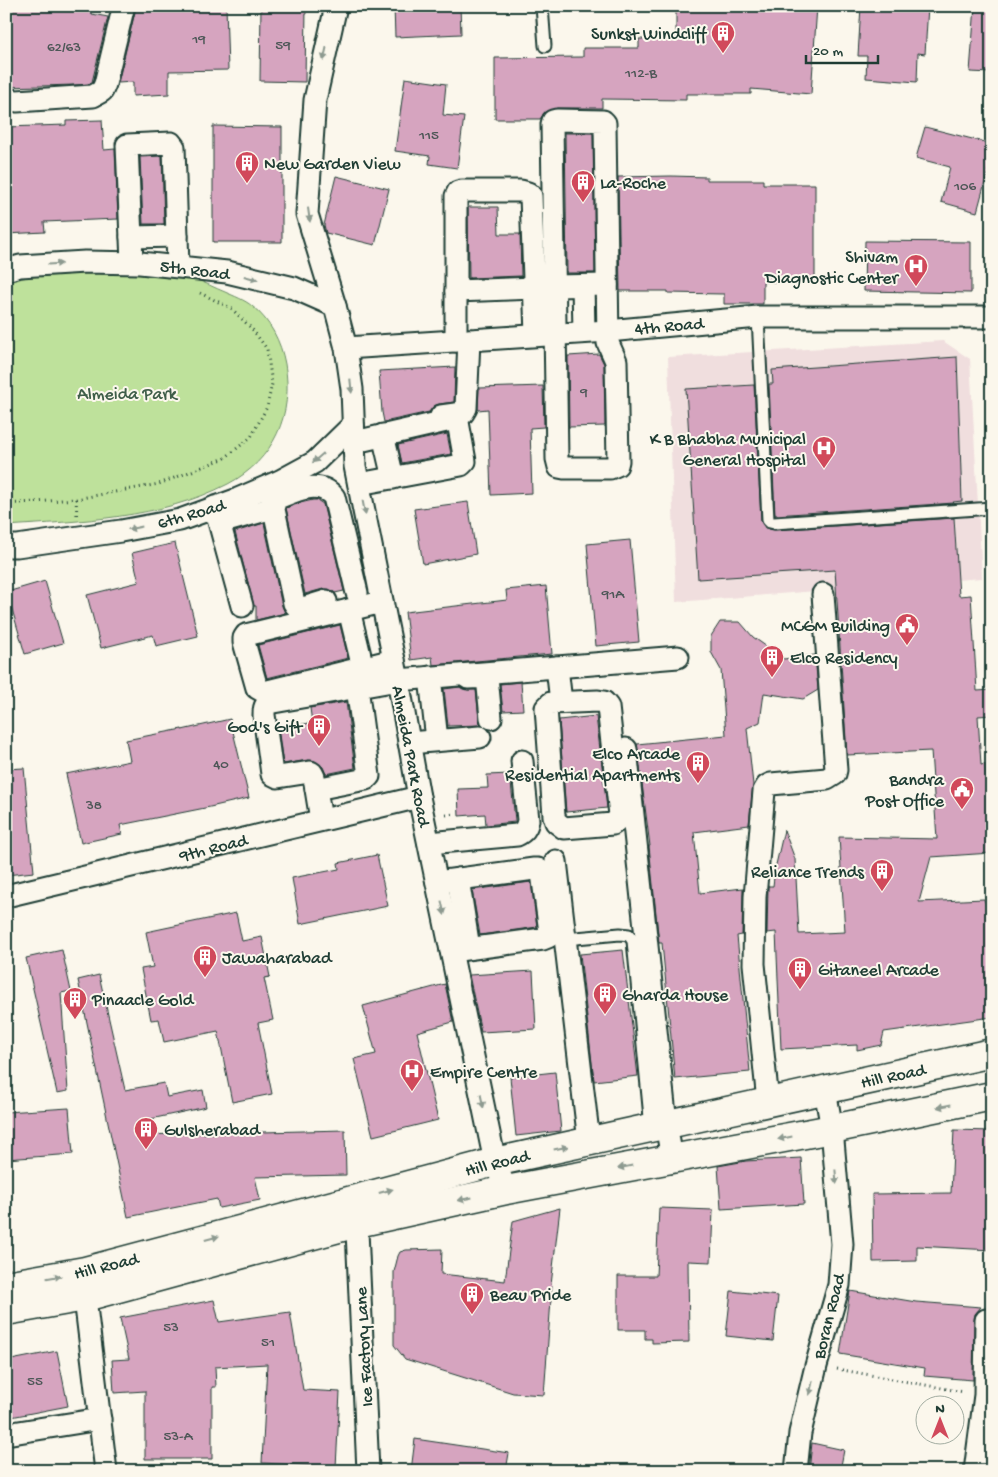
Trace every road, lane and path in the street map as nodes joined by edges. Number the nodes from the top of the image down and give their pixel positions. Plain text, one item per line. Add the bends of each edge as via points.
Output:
1 (120, 6) edge
2 (336, 6) edge
3 (542, 6) edge
4 (545, 46) dead end
5 (6, 99) edge
6 (177, 236) junction
7 (131, 237) junction
8 (132, 262) junction
9 (178, 266) junction
10 (6, 270) edge
11 (607, 285) junction
12 (583, 286) junction
13 (545, 287) junction
14 (195, 290) dead end
15 (456, 291) junction
16 (335, 306) junction
17 (758, 317) junction
18 (992, 317) edge
19 (584, 332) junction
20 (608, 338) junction
21 (549, 339) junction
22 (463, 340) junction
23 (346, 348) junction
24 (354, 434) junction
25 (383, 435) junction
26 (393, 478) junction
27 (359, 484) junction
28 (267, 496) junction
29 (6, 504) edge
30 (992, 508) edge
31 (218, 515) junction
32 (6, 546) edge
33 (284, 582) dead end
34 (381, 594) junction
35 (823, 594) dead end
36 (353, 601) junction
37 (242, 606) dead end
38 (678, 657) dead end
39 (557, 667) junction
40 (396, 670) junction
41 (360, 678) junction
42 (430, 679) junction
43 (561, 702) junction
44 (491, 718) dead end
45 (480, 737) dead end
46 (437, 740) junction
47 (409, 743) junction
48 (626, 749) dead end
49 (522, 761) dead end
50 (316, 789) junction
51 (419, 797) junction
52 (321, 820) junction
53 (429, 843) junction
54 (556, 861) dead end
55 (448, 881) junction
56 (6, 896) edge
57 (565, 939) junction
58 (460, 950) junction
59 (992, 1053) edge
60 (825, 1090) junction
61 (992, 1096) edge
62 (768, 1102) junction
63 (659, 1126) junction
64 (832, 1129) junction
65 (589, 1142) junction
66 (672, 1159) junction
67 (494, 1162) junction
68 (506, 1190) junction
69 (356, 1211) junction
70 (83, 1284) junction
71 (6, 1285) edge
72 (6, 1311) edge
73 (986, 1320) dead end
74 (816, 1366) junction
75 (985, 1395) junction
76 (100, 1419) junction
77 (6, 1434) edge
78 (106, 1471) edge
79 (368, 1471) edge
80 (796, 1471) edge
81 (975, 1471) edge

1 - 5 street via 123,9 109,74 102,91 94,96
2 -> 16 street via 315,100 307,214
3 - 4 lane
6 - 7 street
6 - 7 street via 174,147 171,143 127,145
6 - 9 street
7 - 8 street
8 - 9 street, 5th Road
10 -> 8 street, 5th Road via 20,266
9 -> 16 street, 5th Road via 227,272 294,288
11 - 12 street
11 - 13 street via 606,123 603,120 557,120 552,124
11 - 20 street
12 - 13 street
12 - 19 street
13 - 15 street
13 - 15 street via 528,193 462,191 456,196
13 - 21 street
14 - 29 path via 231,308 266,349 272,384 267,407 251,437 225,458 159,484 76,499
15 - 22 street
16 - 23 street
17 - 18 street, 4th Road
17 - 20 street, 4th Road
17 - 30 lane via 770,522
19 - 20 street, 4th Road
19 - 21 street, 4th Road
20 - 21 street
20 - 21 street via 616,361 618,461 610,468 564,468 557,464
21 - 22 street, 4th Road
22 - 23 street, 4th Road
22 - 24 street via 466,408 463,413
23 -> 24 street, Almeida Park Road
24 - 25 street
24 - 27 street, Almeida Park Road
24 -> 28 street, 6th Road
25 - 26 street
25 - 26 street via 455,419 458,422 464,464
26 - 27 street
27 -> 34 street, Almeida Park Road
28 - 31 street, 6th Road
28 - 33 street
28 - 36 street via 296,606 303,608
28 - 36 street via 312,486 331,492
31 -> 32 street, 6th Road
31 - 37 street
34 - 36 street
34 - 40 street, Almeida Park Road
35 - 62 street via 836,770 831,778 770,784 764,791 755,897 754,964
36 - 41 street
36 - 41 street via 246,635 244,642 257,688 264,692
38 - 39 street
39 - 42 street
39 - 43 street
40 - 41 street
40 - 42 street
40 - 47 street, Almeida Park Road
41 - 50 street via 369,776
41 - 50 street via 265,705 272,774 278,777 312,773
42 - 44 street via 487,677
42 - 46 street
43 - 43 street via 551,703 546,708 556,822 564,828 613,824 620,815 620,807 608,707 598,701
45 - 46 street
46 - 47 street
47 - 51 street, Almeida Park Road
48 - 63 street
49 - 53 street via 528,820 523,832
50 - 52 street
51 - 52 street, 9th Road
51 - 53 street, Almeida Park Road
52 - 56 street, 9th Road
53 - 55 street, Almeida Park Road
54 - 57 street
55 - 58 street, Almeida Park Road
55 - 58 street via 534,869 542,873 548,937
57 - 63 lane via 620,934 629,935 633,941
57 - 65 street
58 -> 67 street, Almeida Park Road
59 - 60 main road, Hill Road
60 - 62 main road, Hill Road
60 - 64 street, Boran Road
61 -> 64 main road, Hill Road
62 - 63 main road, Hill Road
63 - 65 main road, Hill Road
63 - 66 street
64 -> 66 main road, Hill Road
64 -> 74 street, Boran Road via 841,1262 839,1286
67 -> 65 main road, Hill Road
66 -> 68 main road, Hill Road
67 - 68 street, Almeida Park Road
69 -> 67 main road, Hill Road
68 -> 69 main road, Hill Road
69 - 70 main road, Hill Road
69 - 79 street, Ice Factory Lane
71 -> 70 main road, Hill Road
70 - 72 main road, Hill Road
70 - 76 street
73 - 75 street
74 - 75 path
74 -> 80 street, Boran Road via 800,1433
75 - 81 street
76 - 77 street
76 - 78 street

